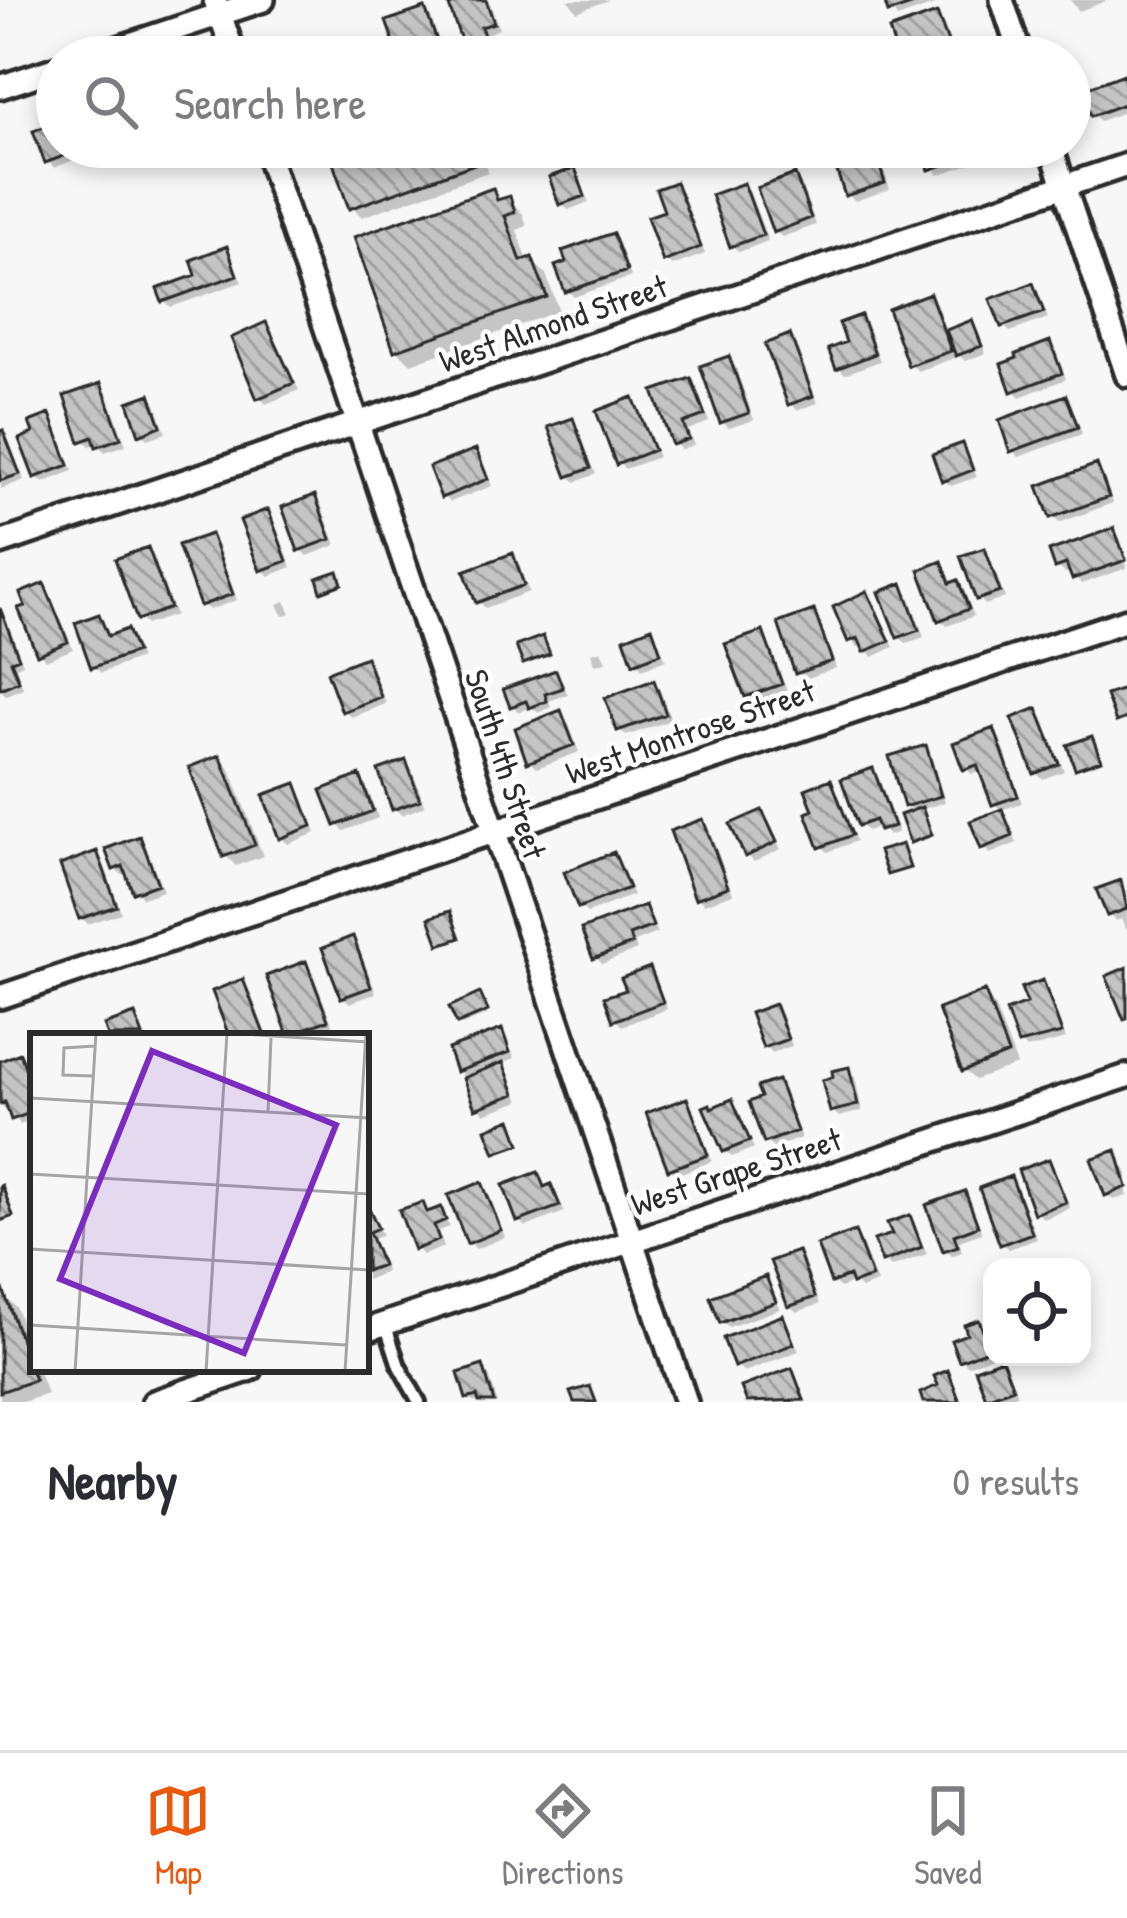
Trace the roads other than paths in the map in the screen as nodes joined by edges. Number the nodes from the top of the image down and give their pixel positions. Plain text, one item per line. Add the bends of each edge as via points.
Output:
1 (263, 0) edge
2 (1002, 0) edge
3 (218, 7) edge
4 (144, 36) edge
5 (228, 36) edge
6 (1014, 36) edge
7 (36, 75) edge
8 (0, 87) edge
9 (1127, 165) edge
10 (272, 168) edge
11 (1058, 168) edge
12 (1064, 186) junction
13 (1127, 375) edge
14 (357, 424) junction
15 (0, 543) edge
16 (1127, 620) edge
17 (495, 831) junction
18 (0, 998) edge
19 (1127, 1076) edge
20 (632, 1240) junction
21 (376, 1327) edge
22 (242, 1372) edge
23 (154, 1402) edge
24 (419, 1402) edge
25 (686, 1402) edge

1 - 3 street
2 - 6 street
3 - 4 street
3 - 5 street
7 - 8 street
9 - 12 street, West Almond Street
10 - 14 street, South 4th Street
11 - 12 street
12 - 13 street
12 - 14 street, West Almond Street
14 - 15 street, West Almond Street
14 - 17 street, South 4th Street
16 - 17 street, West Montrose Street
17 - 18 street, West Montrose Street
17 - 20 street, South 4th Street
19 - 20 street, West Grape Street
20 - 21 street, West Grape Street
20 - 25 street, South 4th Street
21 - 24 lane
22 - 23 street

